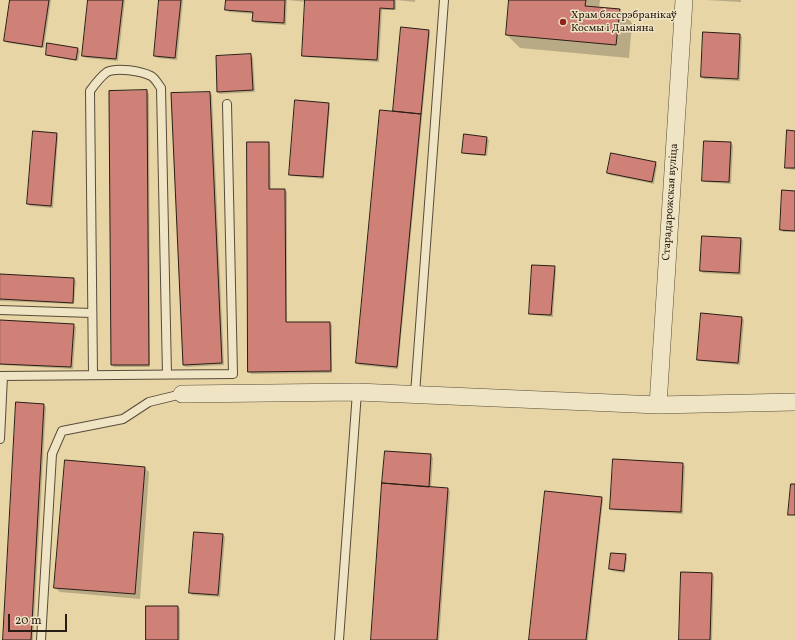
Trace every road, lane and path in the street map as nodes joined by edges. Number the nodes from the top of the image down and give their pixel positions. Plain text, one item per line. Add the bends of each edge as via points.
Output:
1 (444, 0) edge
2 (684, 0) edge
3 (227, 104) dead end
4 (0, 310) edge
5 (92, 313) junction
6 (167, 374) junction
7 (93, 375) junction
8 (2, 376) edge
9 (357, 392) junction
10 (182, 394) joint
11 (415, 394) junction
12 (795, 402) edge
13 (658, 405) junction
14 (0, 439) edge
15 (41, 640) edge
16 (339, 640) edge

1 - 11 lane
2 - 13 street, Старадарожская вуліца
3 - 6 lane via 233,374
4 - 5 lane
5 - 6 lane via 90,91 108,72 135,71 152,76 161,88
5 - 7 lane
6 - 7 lane
7 - 8 lane
8 - 14 lane
9 - 10 street
9 - 11 street
9 - 16 lane
10 - 15 lane via 149,402 123,419 62,431 52,454
11 - 13 street
12 - 13 street

